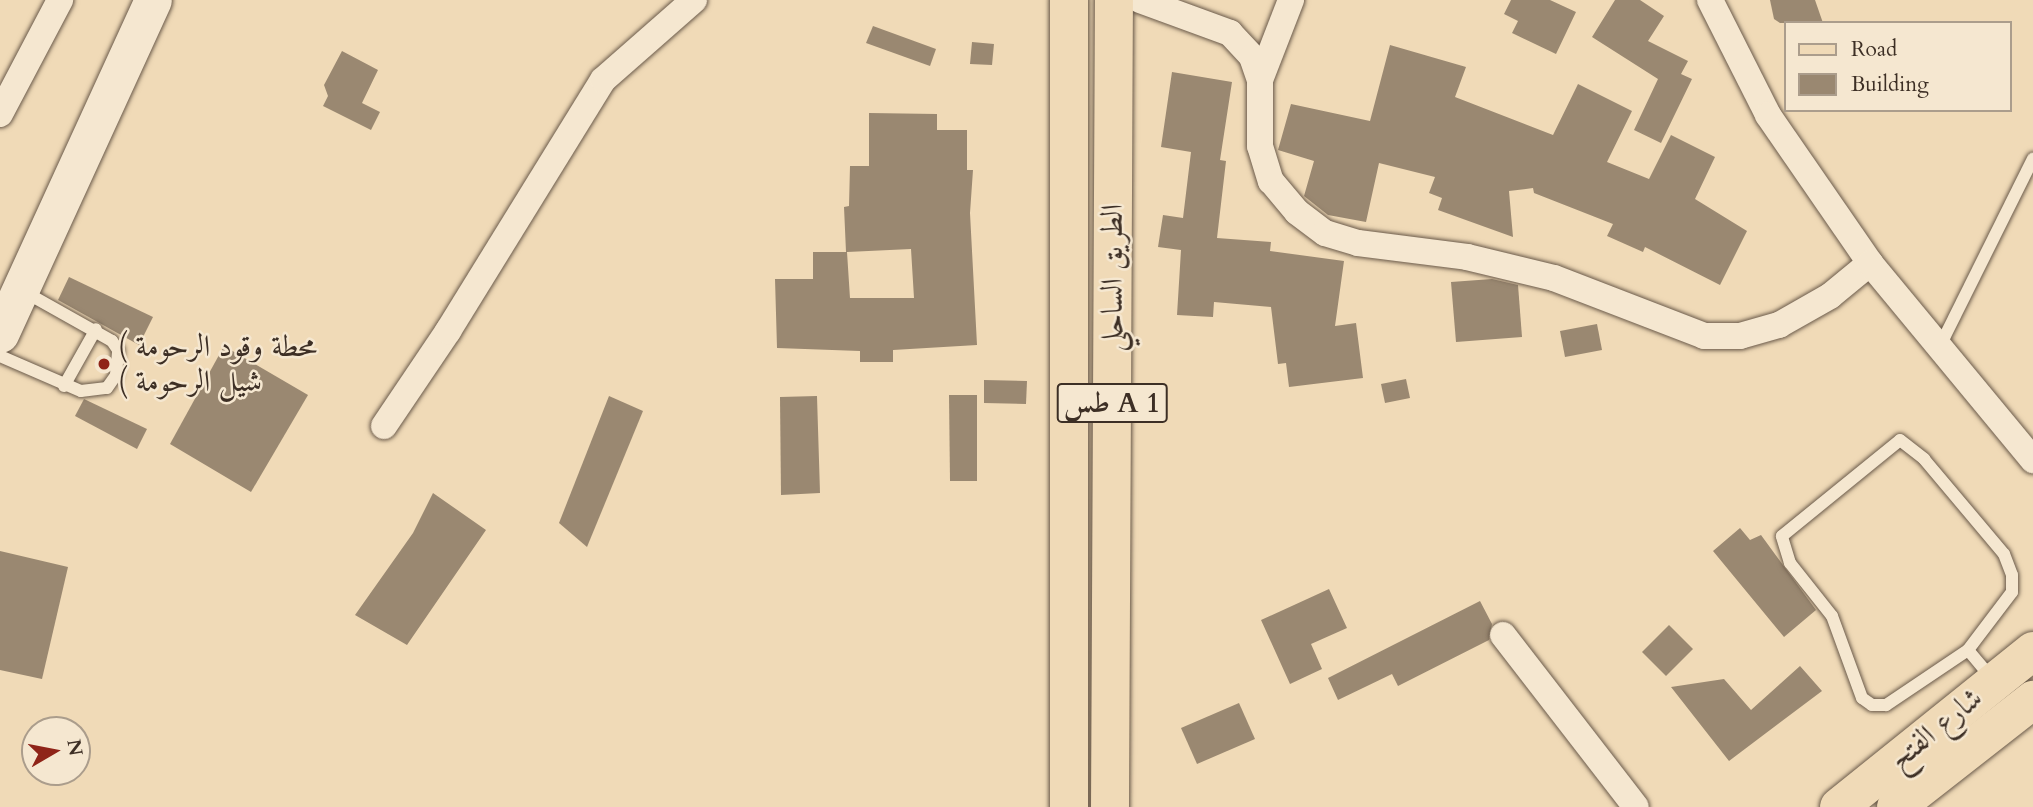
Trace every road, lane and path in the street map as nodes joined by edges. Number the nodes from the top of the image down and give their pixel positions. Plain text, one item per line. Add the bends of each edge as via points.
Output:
1 (60, 0) edge
2 (153, 0) edge
3 (694, 0) edge
4 (1069, 0) edge
5 (1114, 0) edge
6 (1140, 0) edge
7 (1291, 0) edge
8 (1710, 0) edge
9 (1260, 80) junction
10 (0, 114) edge
11 (2033, 159) edge
12 (1870, 262) junction
13 (23, 290) junction
14 (96, 329) junction
15 (0, 334) edge
16 (1941, 344) junction
17 (0, 356) edge
18 (64, 386) junction
19 (384, 426) dead end
20 (2033, 460) edge
21 (1503, 635) dead end
22 (1968, 650) junction
23 (2033, 651) edge
24 (1994, 682) junction
25 (2033, 700) edge
26 (1906, 784) edge
27 (1069, 807) edge
28 (1110, 807) edge
29 (1636, 807) edge
30 (1839, 807) edge

1 - 10 street
2 - 13 street
3 - 19 street via 603,80
4 - 27 main road, الطريق الساحلي / طس A 1
5 - 28 main road, الطريق الساحلي / طس A 1
6 - 9 street via 1230,33 1252,57
7 - 9 street
8 - 12 street via 1768,116
9 - 12 street via 1260,146 1270,181 1297,212 1325,233 1358,243 1467,257 1553,278 1703,336 1740,336 1779,325 1830,296
11 - 16 lane
12 - 16 street
13 - 14 lane
13 - 15 street
14 - 18 lane
14 - 18 lane via 118,350 116,375 107,388 96,392
16 - 20 street
17 - 18 lane
21 - 29 street
22 - 22 lane via 2012,592 2012,575 2004,554 1924,459 1900,440 1782,536 1790,563 1832,616 1862,698 1872,705 1886,705
22 - 24 lane
23 - 24 main road, شارع الفتح
24 - 26 main road, شارع الفتح
25 - 26 main road
26 - 30 main road, شارع الفتح

